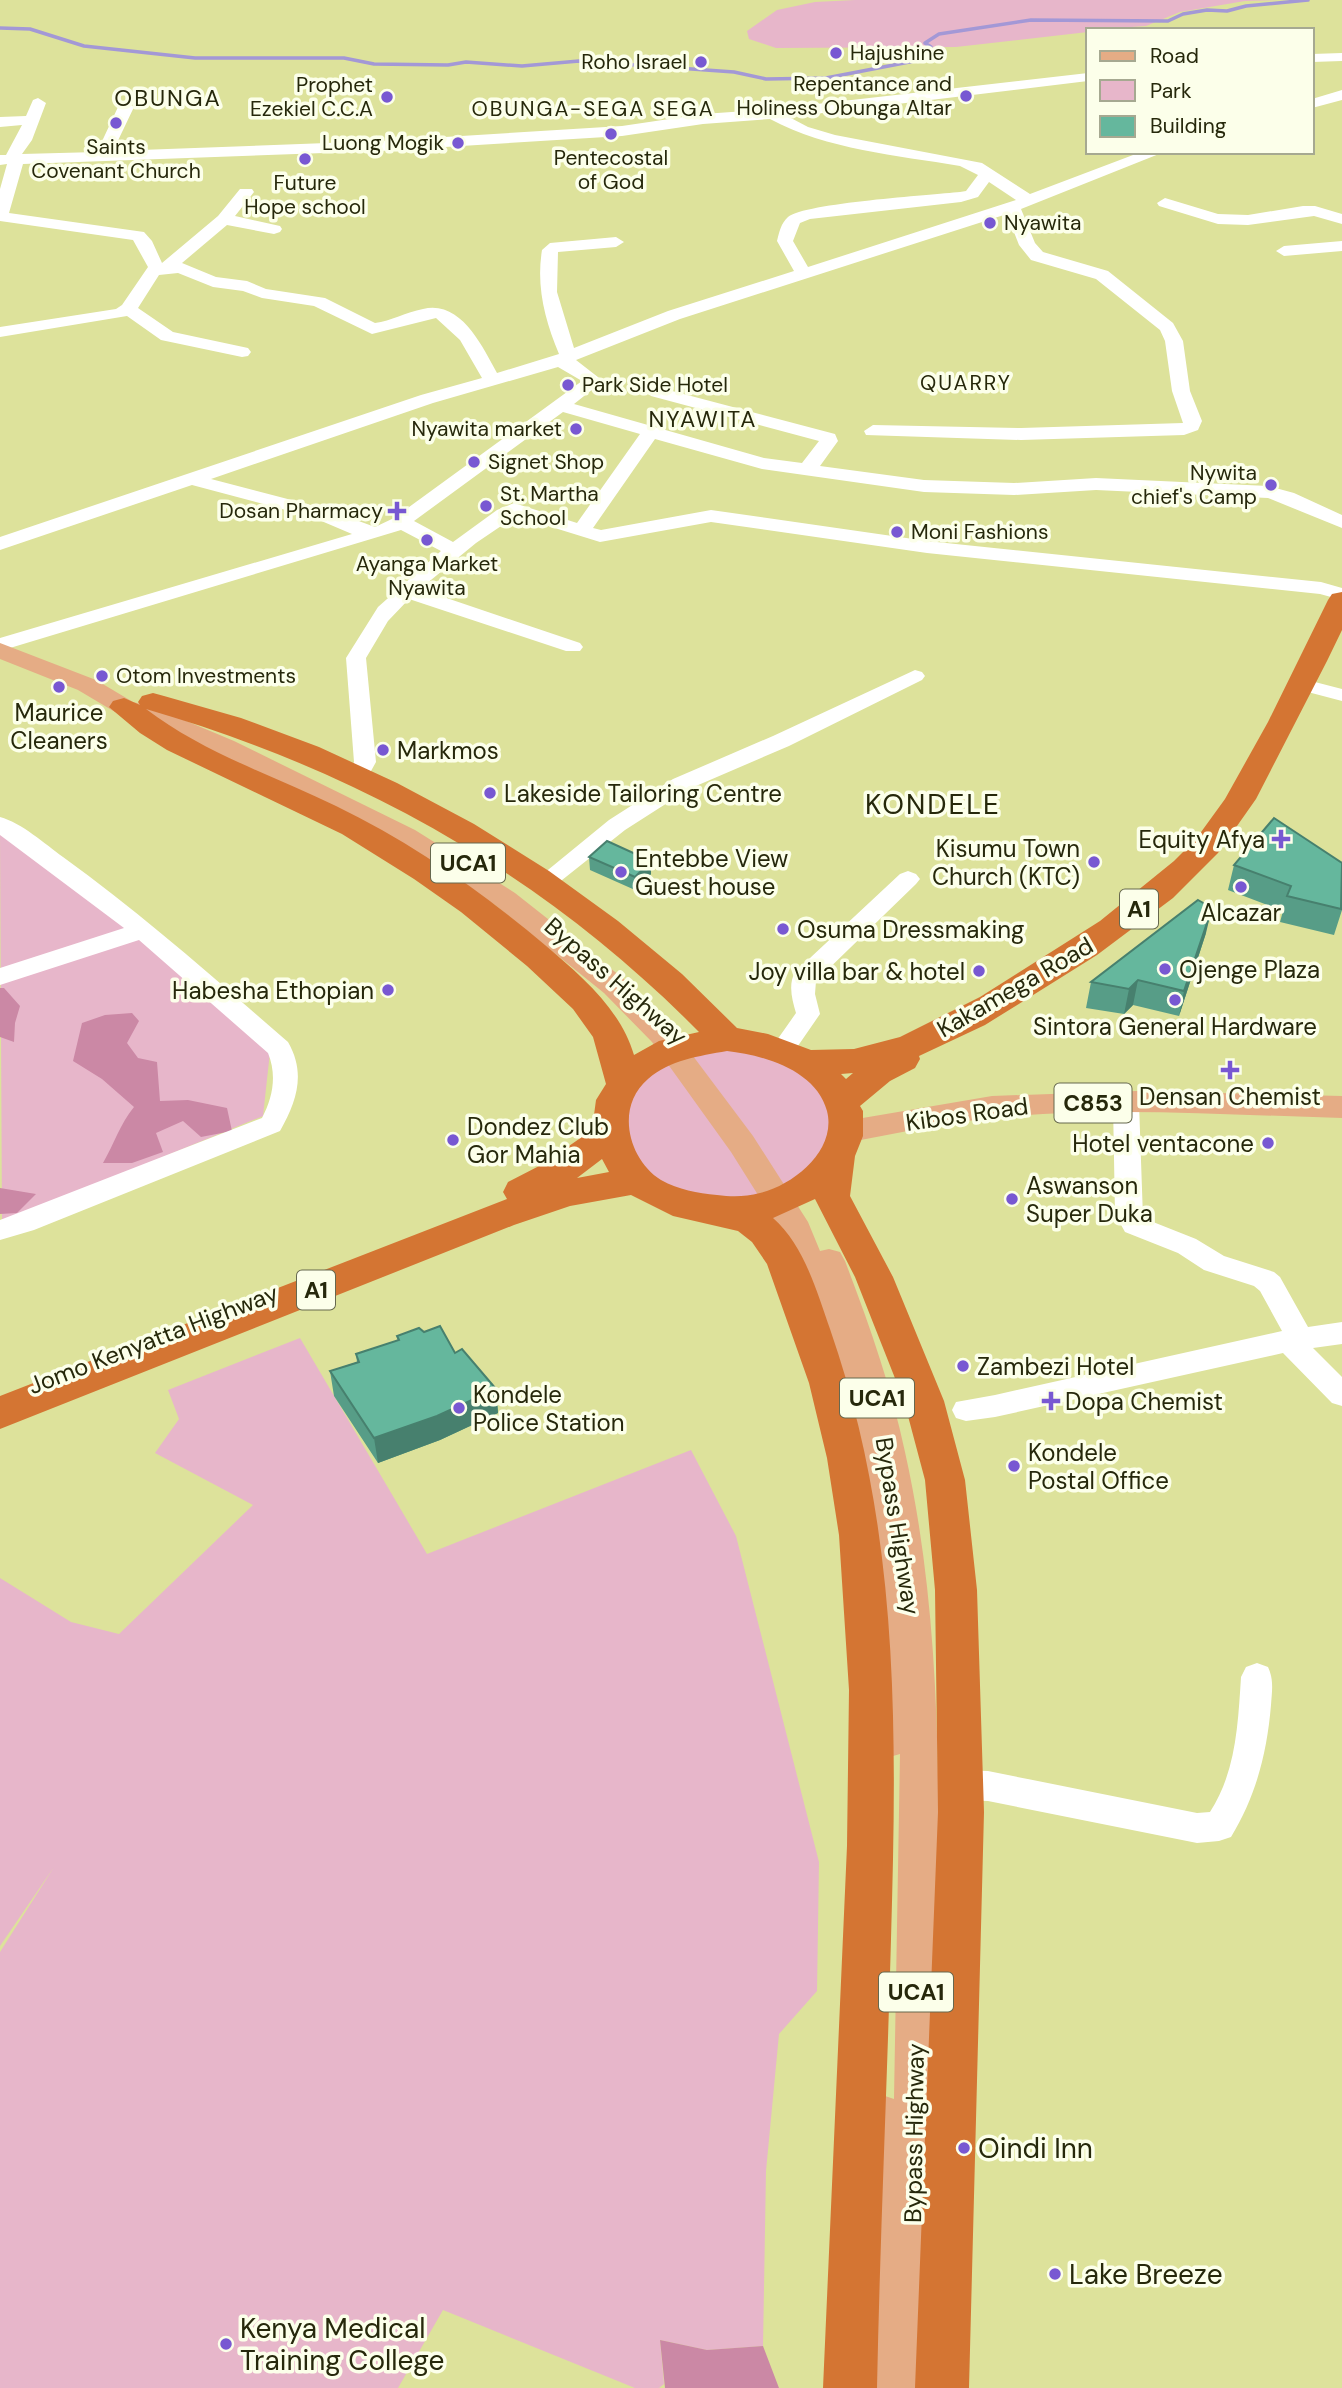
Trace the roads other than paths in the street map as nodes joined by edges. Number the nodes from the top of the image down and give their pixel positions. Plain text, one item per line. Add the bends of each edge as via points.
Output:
1 (1342, 57) edge
2 (1314, 58) edge
3 (1086, 77) edge
4 (1342, 94) edge
5 (38, 103) dead end
6 (1314, 103) edge
7 (126, 107) dead end
8 (773, 114) junction
9 (32, 120) junction
10 (0, 122) edge
11 (1151, 154) edge
12 (103, 155) junction
13 (9, 160) edge
14 (987, 174) junction
15 (246, 192) dead end
16 (1029, 201) junction
17 (1165, 203) dead end
18 (1012, 208) junction
19 (224, 219) junction
20 (1342, 219) edge
21 (274, 229) dead end
22 (615, 242) dead end
23 (1342, 246) edge
24 (1284, 251) dead end
25 (161, 269) junction
26 (803, 273) junction
27 (128, 309) junction
28 (0, 332) edge
29 (242, 352) dead end
30 (565, 358) junction
31 (492, 380) junction
32 (657, 392) dead end
33 (560, 407) junction
34 (873, 431) dead end
35 (650, 433) junction
36 (806, 471) junction
37 (190, 479) junction
38 (401, 522) junction
39 (1342, 522) edge
40 (581, 531) junction
41 (370, 534) junction
42 (0, 544) edge
43 (455, 551) junction
44 (406, 592) junction
45 (1342, 594) edge
46 (1342, 600) edge
47 (1342, 623) edge
48 (573, 647) dead end
49 (0, 648) edge
50 (915, 676) dead end
51 (1327, 691) edge
52 (139, 705) junction
53 (358, 775) junction
54 (0, 824) edge
55 (908, 879) dead end
56 (544, 883) junction
57 (144, 930) junction
58 (0, 977) edge
59 (727, 1040) junction
60 (794, 1056) junction
61 (623, 1082) junction
62 (1125, 1103) junction
63 (1342, 1107) edge
64 (841, 1131) junction
65 (609, 1136) junction
66 (636, 1180) junction
67 (709, 1210) junction
68 (0, 1230) edge
69 (1342, 1333) edge
70 (1294, 1340) junction
71 (1342, 1395) edge
72 (0, 1398) edge
73 (966, 1410) dead end
74 (0, 1413) edge
75 (900, 1595) junction
76 (1256, 1677) dead end
77 (960, 1785) junction
78 (850, 2388) edge
79 (878, 2388) edge
80 (911, 2388) edge
81 (942, 2388) edge

1 - 2 street
3 - 8 street
4 - 6 street
5 - 9 street
7 - 12 street
8 - 12 street via 622,131 380,146
8 - 14 street via 825,137 953,159
9 - 10 street
9 - 13 street
11 - 16 street
12 - 13 street
13 - 25 street via 3,217 138,236
14 - 16 street
14 - 26 street via 972,194 961,197 829,211 794,220 785,240
15 - 19 street
16 - 18 street
17 - 20 street via 1195,215 1234,222 1303,211
18 - 26 street
18 - 34 street via 1027,245 1037,256 1102,275 1167,327 1174,341 1191,426 1021,434
19 - 21 street
19 - 25 street
22 - 30 street via 550,250 552,315
23 - 24 street
25 - 27 street via 151,273
25 - 31 street via 180,268 213,282 319,302 372,329 431,312 445,314 465,335
26 - 30 street via 639,327
27 - 28 street
27 - 29 street via 167,336
30 - 31 street
30 - 33 street via 594,380
31 - 37 street
32 - 36 street via 828,438
33 - 35 street
33 - 38 street
35 - 36 street
35 - 40 street
36 - 39 street via 946,488 1096,484 1268,492
37 - 41 street via 319,513
37 - 42 street
38 - 41 street
38 - 43 street
40 - 43 street via 514,509
40 - 45 street via 600,536 711,516 928,547 1321,588
41 - 49 street
43 - 44 street
44 - 48 street via 442,600
44 - 53 street via 386,610 356,658 365,762
46 - 60 highway, Kakamega Road / A1 via 1236,807 1196,859 1143,906 1077,953 945,1032 868,1059
47 - 51 highway, Kakamega Road / A1
49 - 52 main road, Bypass Highway / UCA1
50 - 56 street via 681,784 617,825
51 - 64 highway, Kakamega Road / A1 via 1204,861 1134,926 988,1017 878,1072
52 - 53 highway via 204,714
52 - 61 highway via 169,741 352,827 487,913 589,1005 608,1032
52 - 75 main road, Bypass Highway / UCA1 via 144,712 228,744 405,836 505,898 614,986 662,1035 742,1144 797,1231 851,1398
53 - 56 highway
54 - 57 street
55 - 60 street via 804,978 808,1014
56 - 59 highway via 640,957
57 - 58 street
57 - 68 street via 279,1048 288,1065 280,1109 271,1124
59 - 60 highway, A1 via 755,1042
59 - 61 highway, A1 via 702,1041 656,1055
60 - 64 highway via 827,1080
61 - 65 highway, A1 via 612,1099
62 - 63 main road, Kibos Road / C853
62 - 64 main road, Kibos Road / C853 via 979,1108
62 - 70 street via 1128,1214 1134,1225 1188,1246 1214,1263 1264,1279
64 - 67 highway, A1 via 817,1181 787,1200 749,1209
64 - 77 highway via 832,1196 874,1277 924,1401 945,1480 956,1590
65 - 66 highway, A1 via 619,1159
65 - 72 highway, Jomo Kenyatta Highway / A1 via 556,1174 497,1205
66 - 67 highway, A1 via 657,1194
66 - 74 highway, Jomo Kenyatta Highway / A1 via 568,1193 501,1215
67 - 78 highway via 754,1222 772,1240 788,1270 837,1409 858,1510 867,1597 871,1841
69 - 70 street
70 - 71 street
70 - 73 street
75 - 79 main road, Bypass Highway / UCA1
75 - 80 main road, Bypass Highway / UCA1 via 918,1702 920,1785
76 - 77 street via 1252,1741 1241,1786 1219,1826 1197,1828 988,1786
77 - 81 highway

